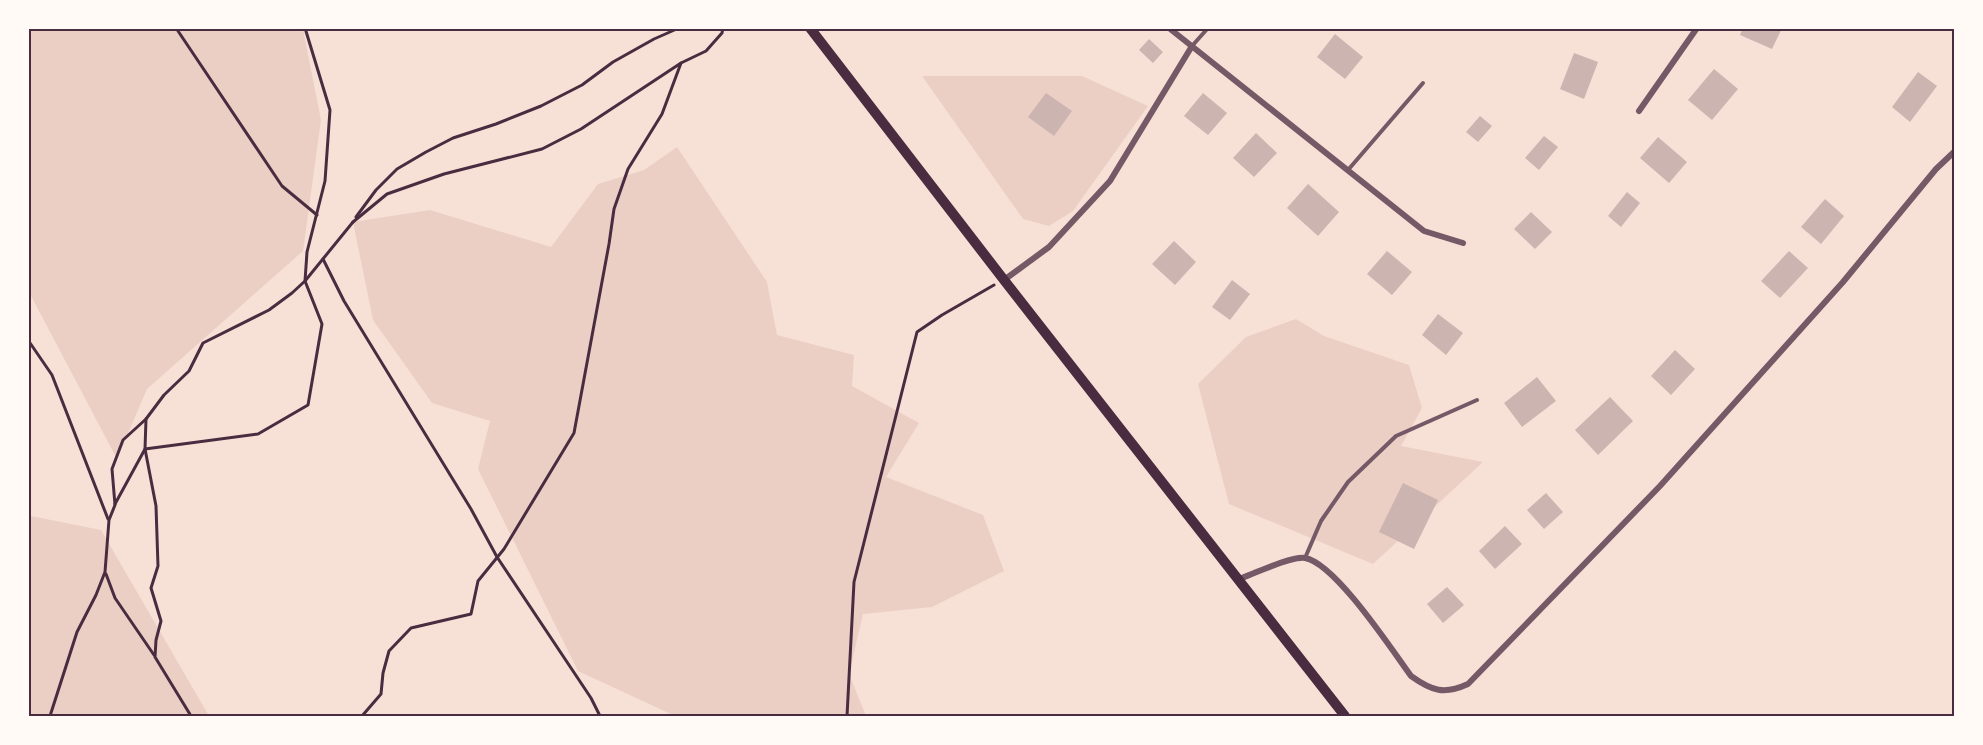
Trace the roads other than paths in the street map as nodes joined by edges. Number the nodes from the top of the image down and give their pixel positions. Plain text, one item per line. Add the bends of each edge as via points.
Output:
1 (810, 28) edge
2 (1169, 28) edge
3 (1208, 28) edge
4 (1697, 28) edge
5 (1192, 46) junction
6 (1423, 83) dead end
7 (1639, 111) dead end
8 (1954, 152) edge
9 (1348, 170) junction
10 (1463, 243) dead end
11 (1004, 280) junction
12 (1477, 400) dead end
13 (1304, 558) junction
14 (1239, 579) junction
15 (1345, 717) edge

1 - 11 main road
2 - 5 street
3 - 5 lane
4 - 7 street
5 - 9 street
5 - 11 street via 1110,181 1049,247
6 - 9 lane
8 - 13 street via 1660,486 1468,684 1442,691 1412,676 1345,588 1326,569
9 - 10 street via 1424,231
11 - 14 main road
12 - 13 lane via 1396,436 1348,482 1321,522
13 - 14 street
14 - 15 main road

